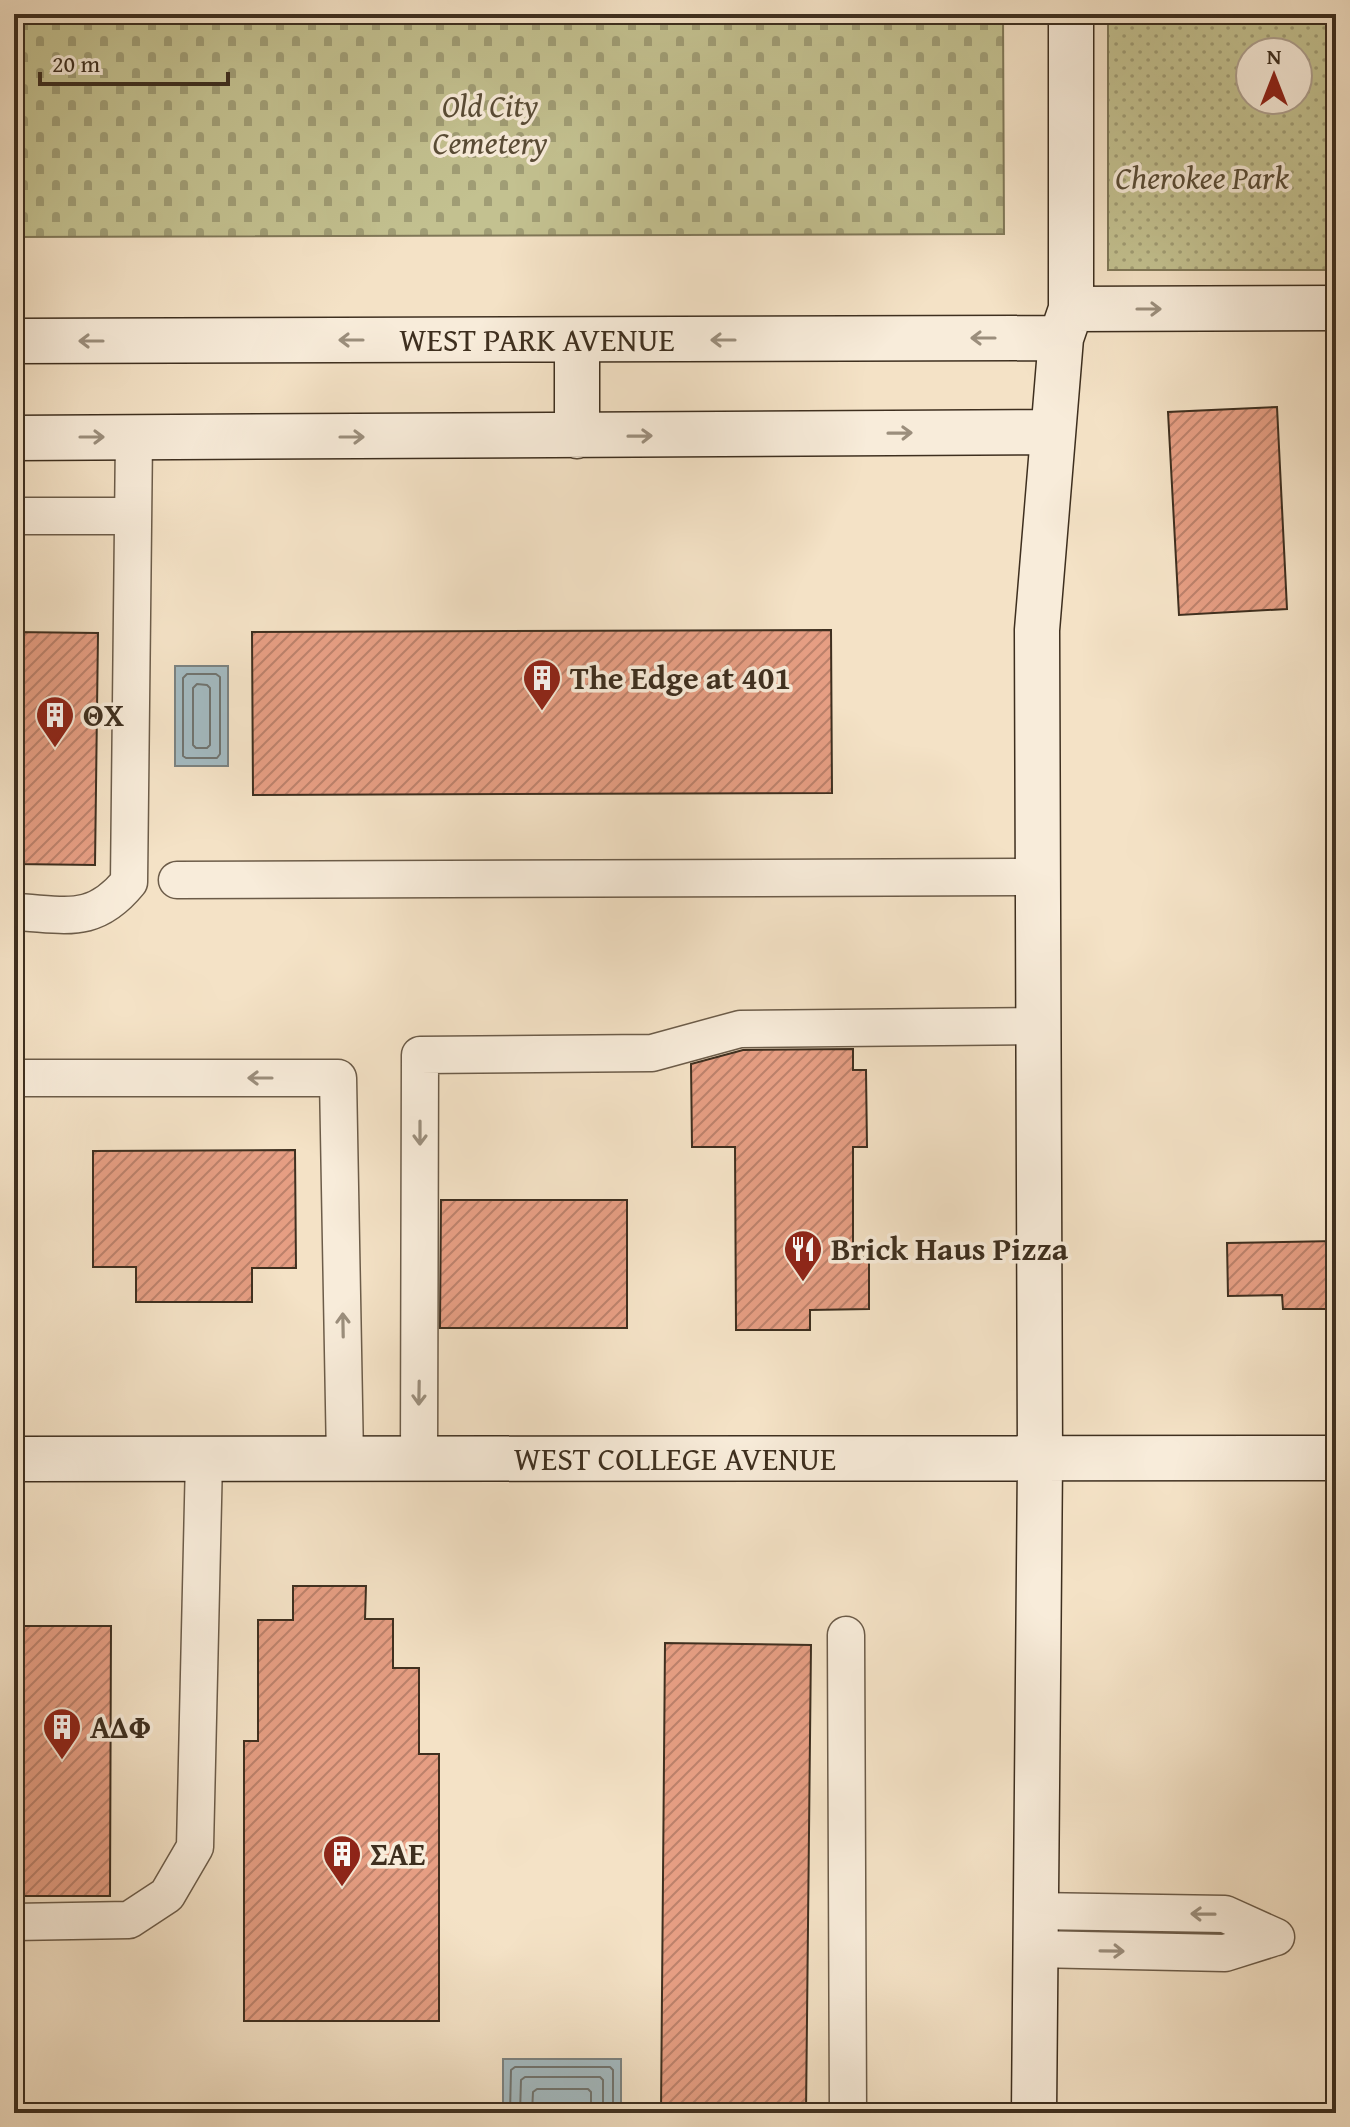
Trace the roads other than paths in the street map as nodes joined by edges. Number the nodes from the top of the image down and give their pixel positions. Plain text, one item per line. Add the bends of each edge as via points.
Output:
1 (1071, 14) edge
2 (1336, 308) edge
3 (1066, 324) junction
4 (577, 340) junction
5 (14, 341) edge
6 (1052, 432) junction
7 (577, 436) junction
8 (134, 437) junction
9 (14, 438) edge
10 (14, 516) edge
11 (133, 516) junction
12 (1038, 877) junction
13 (177, 880) dead end
14 (14, 912) edge
15 (1038, 1026) junction
16 (14, 1078) edge
17 (1336, 1458) edge
18 (14, 1459) edge
19 (204, 1459) junction
20 (345, 1459) junction
21 (419, 1459) junction
22 (1040, 1460) junction
23 (846, 1635) dead end
24 (14, 1922) edge
25 (1034, 1930) junction
26 (848, 2113) edge
27 (1034, 2113) edge

1 - 3 street
3 -> 2 street, WEST PARK AVENUE
3 -> 4 street, WEST PARK AVENUE
3 - 6 street
4 -> 5 street, WEST PARK AVENUE
4 - 7 street
7 -> 6 street
6 - 12 street via 1037,630
8 -> 7 street
9 -> 8 street
8 - 11 lane
10 - 11 lane
11 - 14 lane via 129,882 114,900 88,914
12 - 13 lane
12 - 15 street
15 -> 21 lane via 740,1029 652,1053 420,1055
15 - 22 street
20 -> 16 lane via 338,1078
17 - 22 street, WEST COLLEGE AVENUE
18 - 19 street, WEST COLLEGE AVENUE
19 - 20 street, WEST COLLEGE AVENUE
19 - 24 lane via 195,1847 167,1895 129,1920
20 - 21 street, WEST COLLEGE AVENUE
21 - 22 street, WEST COLLEGE AVENUE
22 - 25 street
23 - 26 lane
25 -> 25 lane via 1225,1953 1276,1937 1225,1914
25 - 27 street

